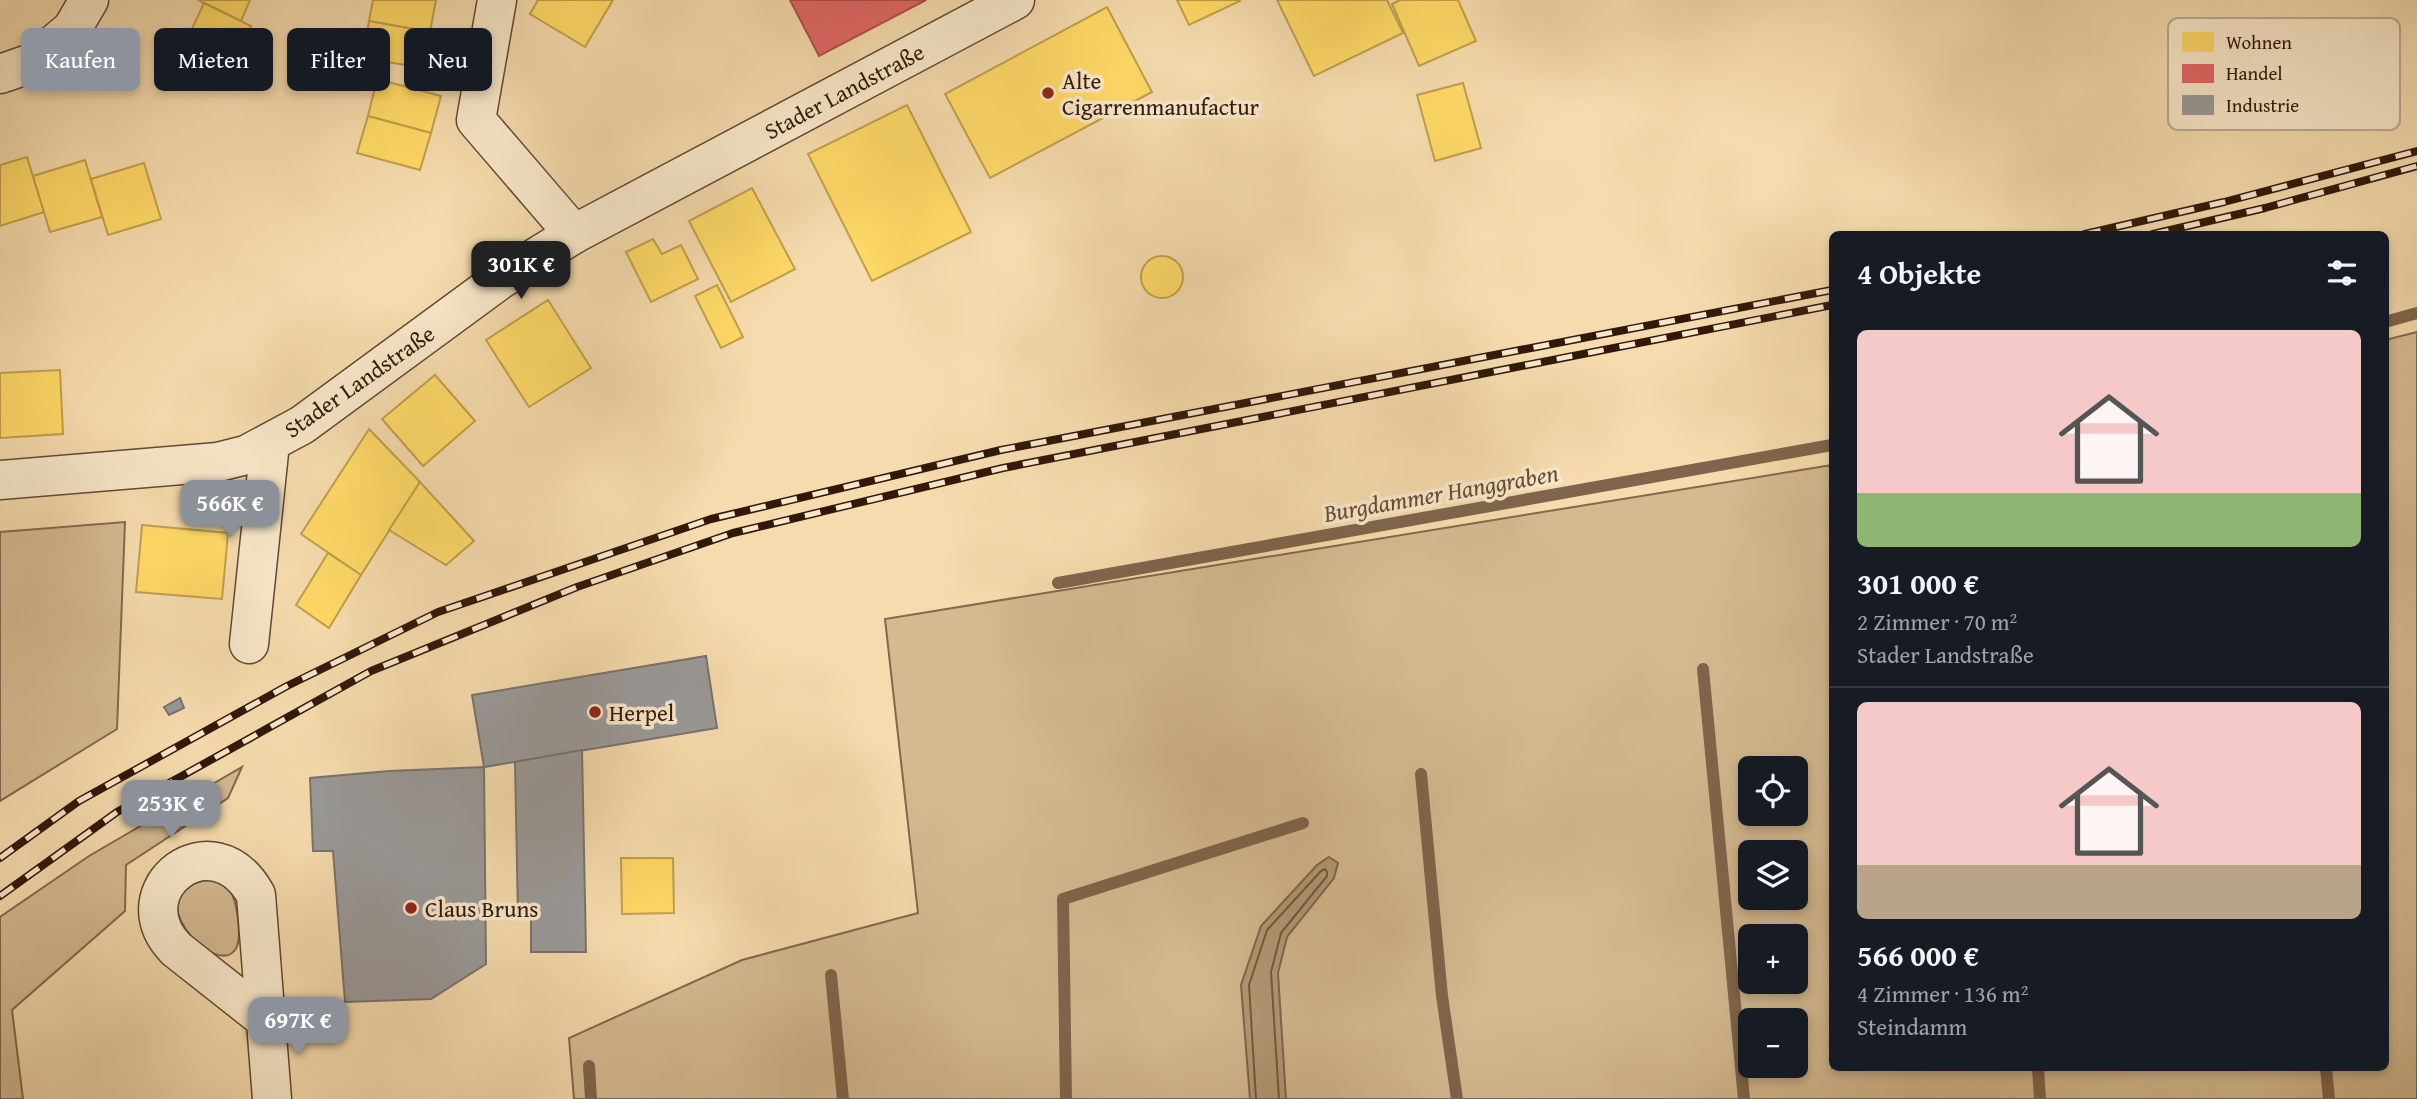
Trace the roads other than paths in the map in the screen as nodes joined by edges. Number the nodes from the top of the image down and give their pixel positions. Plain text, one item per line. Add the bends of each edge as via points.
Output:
1 (89, 0) edge
2 (497, 0) edge
3 (1015, 0) edge
4 (0, 75) edge
5 (575, 234) junction
6 (270, 443) junction
7 (0, 480) edge
8 (249, 644) dead end
9 (266, 1020) dead end
10 (272, 1099) edge

1 - 4 street via 72,29 32,63
2 - 5 street via 476,120
3 - 5 street, Stader Landstraße
5 - 6 street, Stader Landstraße via 501,279 302,425
6 - 7 street, Stader Landstraße via 218,462
6 - 8 street
9 - 10 street

